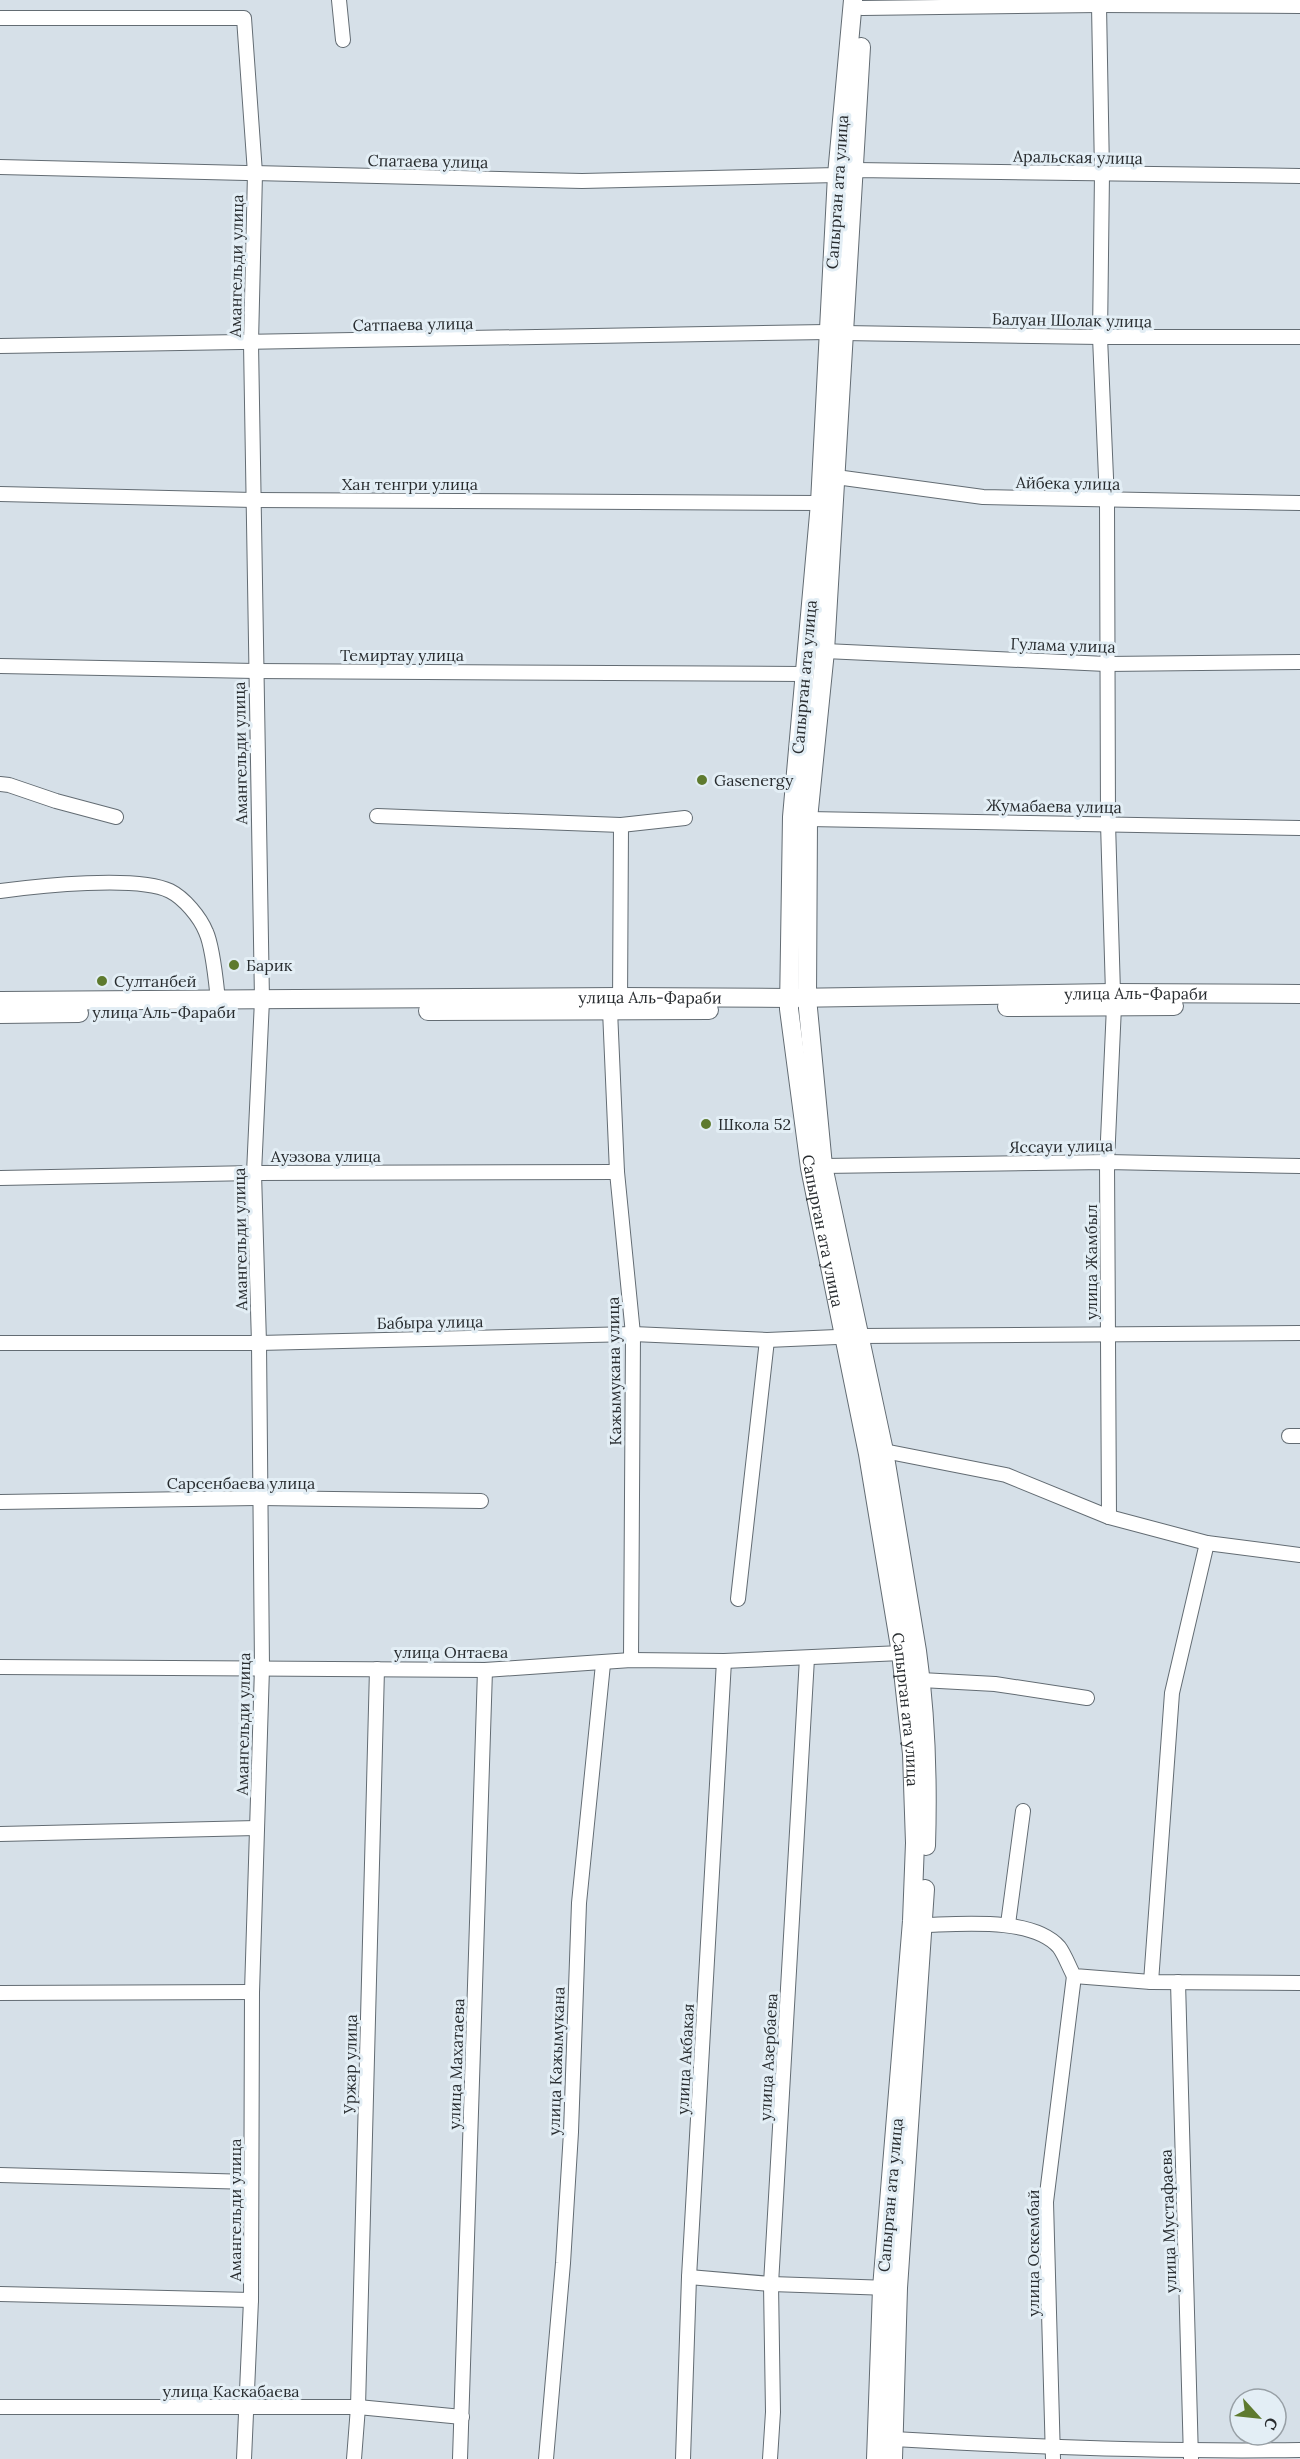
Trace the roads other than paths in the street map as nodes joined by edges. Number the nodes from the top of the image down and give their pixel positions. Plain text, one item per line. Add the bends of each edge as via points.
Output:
1 (339, 0) edge
2 (859, 3) edge
3 (1099, 5) junction
4 (1300, 6) edge
5 (0, 18) edge
6 (343, 40) dead end
7 (0, 167) edge
8 (255, 173) junction
9 (846, 173) junction
10 (1102, 173) junction
11 (1300, 176) edge
12 (835, 333) junction
13 (1100, 337) junction
14 (1300, 337) edge
15 (250, 343) junction
16 (0, 346) edge
17 (836, 477) junction
18 (0, 494) edge
19 (253, 500) junction
20 (1107, 501) junction
21 (1300, 503) edge
22 (820, 504) junction
23 (825, 651) junction
24 (1300, 662) edge
25 (1106, 664) junction
26 (0, 666) edge
27 (255, 670) junction
28 (803, 674) junction
29 (0, 784) edge
30 (377, 816) dead end
31 (116, 817) dead end
32 (685, 818) dead end
33 (808, 819) junction
34 (1108, 824) junction
35 (621, 825) junction
36 (1300, 828) edge
37 (0, 891) edge
38 (1300, 994) edge
39 (0, 1000) edge
40 (218, 1000) junction
41 (1114, 1000) junction
42 (798, 1003) junction
43 (262, 1006) junction
44 (617, 1006) junction
45 (1300, 1006) edge
46 (0, 1014) edge
47 (1107, 1162) junction
48 (823, 1166) junction
49 (1300, 1166) edge
50 (616, 1172) junction
51 (254, 1173) junction
52 (0, 1178) edge
53 (1300, 1333) edge
54 (633, 1334) junction
55 (1107, 1334) junction
56 (852, 1336) junction
57 (767, 1340) junction
58 (259, 1342) junction
59 (0, 1343) edge
60 (884, 1451) junction
61 (260, 1498) junction
62 (481, 1501) dead end
63 (0, 1502) edge
64 (1109, 1517) junction
65 (1208, 1543) junction
66 (1300, 1555) edge
67 (738, 1599) dead end
68 (901, 1653) junction
69 (807, 1658) junction
70 (631, 1660) junction
71 (724, 1661) junction
72 (603, 1664) junction
73 (0, 1667) edge
74 (262, 1668) junction
75 (377, 1669) junction
76 (485, 1670) junction
77 (921, 1680) junction
78 (1087, 1698) dead end
79 (1023, 1811) dead end
80 (257, 1828) junction
81 (0, 1834) edge
82 (1008, 1924) junction
83 (924, 1925) junction
84 (1074, 1976) junction
85 (1151, 1982) junction
86 (1178, 1982) junction
87 (1300, 1983) edge
88 (252, 1992) junction
89 (0, 1993) edge
90 (0, 2175) edge
91 (251, 2182) junction
92 (689, 2277) junction
93 (771, 2284) junction
94 (890, 2288) junction
95 (0, 2294) edge
96 (251, 2300) junction
97 (358, 2407) junction
98 (0, 2408) edge
99 (247, 2408) junction
100 (462, 2417) junction
101 (894, 2439) junction
102 (1300, 2450) edge
103 (1053, 2454) edge
104 (1191, 2455) edge
105 (244, 2459) edge
106 (354, 2459) edge
107 (460, 2459) edge
108 (546, 2459) edge
109 (683, 2459) edge
110 (770, 2459) edge
111 (876, 2459) edge
112 (893, 2459) edge

1 - 6 street
2 - 3 street
2 - 9 main road, Сапырган ата улица
3 - 4 street
3 - 10 street, улица Жамбыл
5 - 8 street, Амангельди улица via 244,18
7 - 8 street, Спатаева улица
8 - 9 street, Спатаева улица via 582,181
8 - 15 street, Амангельди улица
9 - 10 street, Аральская улица
9 - 12 main road, Сапырган ата улица
10 - 11 street, Аральская улица
10 - 13 street, улица Жамбыл
12 - 13 street, Балуан Шолак улица
12 - 15 street, Сатпаева улица
12 - 17 main road, Сапырган ата улица
12 - 22 main road, Сапырган ата улица
13 - 14 street, Балуан Шолак улица
13 - 20 street, улица Жамбыл
15 - 16 street, Сатпаева улица
15 - 19 street, Амангельди улица
17 - 20 street, Айбека улица via 983,497
17 - 23 main road, Сапырган ата улица
18 - 19 street, Хан тенгри улица
19 - 22 street, Хан тенгри улица
19 - 27 street, Амангельди улица
20 - 21 street, Айбека улица
20 - 25 street, улица Жамбыл
22 - 28 main road, Сапырган ата улица
23 - 25 street, Гулама улица
23 - 33 main road, Сапырган ата улица
24 - 25 street, Гулама улица
25 - 34 street, улица Жамбыл
26 - 27 street, Темиртау улица
27 - 28 street, Темиртау улица
27 - 43 street, Амангельди улица
28 - 42 main road, Сапырган ата улица via 792,817
29 - 31 street
30 - 35 street
32 - 35 street
33 - 34 street, Жумабаева улица
33 - 42 main road, Сапырган ата улица
34 - 36 street, Жумабаева улица
34 - 41 street, улица Жамбыл
35 - 44 street, Кажымукана улица
37 - 40 street via 118,884 158,886 172,892 195,912 207,933
38 - 41 main road, улица Аль-Фараби
39 - 40 main road, улица Аль-Фараби
40 - 43 main road, улица Аль-Фараби
41 - 42 main road, улица Аль-Фараби
41 - 45 main road, улица Аль-Фараби
41 - 47 street, улица Жамбыл
42 - 44 main road, улица Аль-Фараби
42 - 48 main road, Сапырган ата улица
42 - 56 main road, Сапырган ата улица via 810,1168
43 - 44 main road, улица Аль-Фараби
43 - 46 main road, улица Аль-Фараби
43 - 51 street, Амангельди улица
44 - 50 street, Кажымукана улица
47 - 48 street, Яссауи улица
47 - 49 street, Яссауи улица
47 - 55 street, улица Жамбыл
48 - 56 main road, Сапырган ата улица
50 - 51 street, Ауэзова улица
50 - 54 street, Кажымукана улица
51 - 52 street, Ауэзова улица
51 - 58 street, Амангельди улица
53 - 55 street, Бабыра улица
54 - 57 street, Бабыра улица
54 - 58 street, Бабыра улица
54 - 70 street, Кажымукана улица
55 - 56 street, Бабыра улица
55 - 64 street, улица Жамбыл
56 - 57 street, Бабыра улица
56 - 60 main road, Сапырган ата улица
56 - 68 main road, Сапырган ата улица
57 - 67 street
58 - 59 street, Бабыра улица
58 - 61 street, Амангельди улица
60 - 64 street via 1006,1475
60 - 77 main road, Сапырган ата улица
61 - 62 street, Сарсенбаева улица
61 - 63 street, Сарсенбаева улица
61 - 74 street, Амангельди улица
64 - 65 street
65 - 66 street
65 - 85 street via 1172,1693
68 - 69 street, улица Онтаева
68 - 94 main road, Сапырган ата улица via 912,1755 914,1854
69 - 71 street, улица Онтаева
69 - 93 street, улица Азербаева
70 - 71 street, улица Онтаева
70 - 72 street, улица Онтаева
71 - 92 street, улица Акбакая
72 - 76 street, улица Онтаева
72 - 108 street, улица Кажымукана via 579,1904 571,2132
73 - 74 street, улица Онтаева
74 - 75 street, улица Онтаева
74 - 80 street, Амангельди улица
75 - 76 street, улица Онтаева
75 - 97 street, Уржар улица
76 - 100 street, улица Махатаева
77 - 78 street via 995,1684
77 - 83 main road, Сапырган ата улица via 927,1810
79 - 82 street
80 - 81 street
80 - 88 street, Амангельди улица
82 - 83 street
82 - 84 street via 1036,1933 1058,1946
83 - 94 main road, Сапырган ата улица
84 - 85 street
84 - 103 street, улица Оскембай via 1046,2202
85 - 86 street
86 - 87 street
86 - 104 street, улица Мустафаева
88 - 89 street
88 - 91 street, Амангельди улица
90 - 91 street
91 - 96 street, Амангельди улица
92 - 93 street
92 - 109 street, улица Акбакая
93 - 94 street
93 - 110 street, улица Азербаева
94 - 101 main road, Сапырган ата улица
94 - 111 main road, Сапырган ата улица
95 - 96 street
96 - 99 street, Амангельди улица
97 - 99 street, улица Каскабаева
97 - 100 street, улица Каскабаева
97 - 106 street, Уржар улица
98 - 99 street, улица Каскабаева
99 - 105 street, Амангельди улица
100 - 107 street, улица Махатаева
101 - 103 street
101 - 112 main road, Сапырган ата улица
102 - 104 street
103 - 104 street

